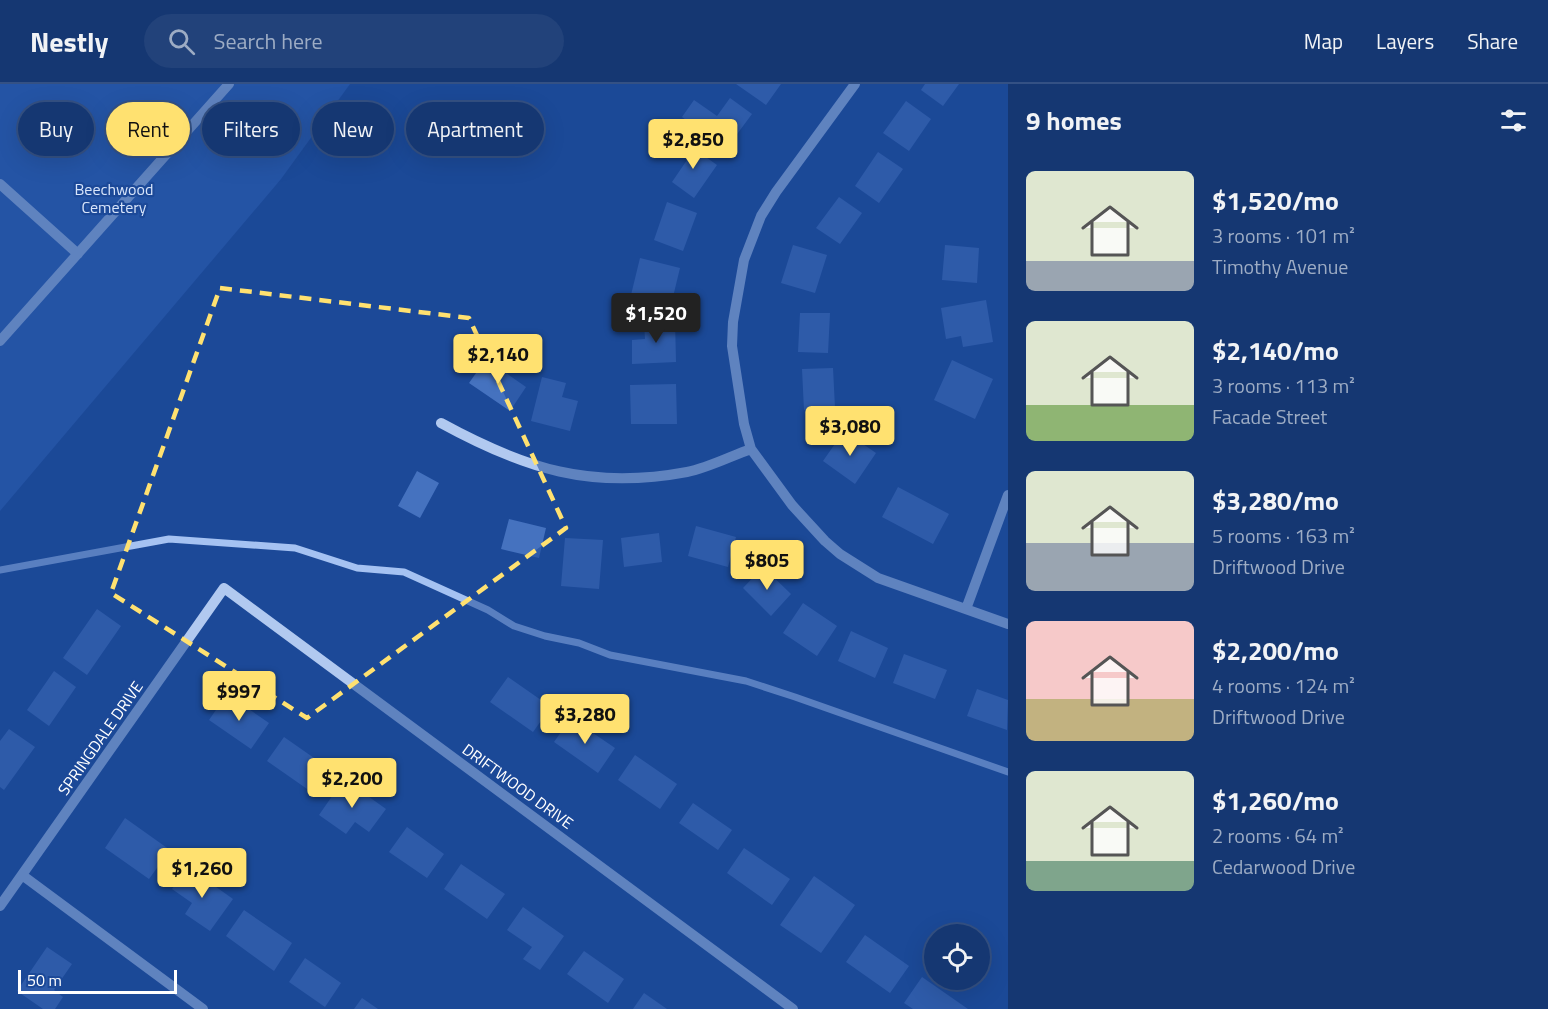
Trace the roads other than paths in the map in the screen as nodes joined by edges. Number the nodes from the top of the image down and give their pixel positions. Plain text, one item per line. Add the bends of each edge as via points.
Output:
1 (229, 84) edge
2 (855, 84) edge
3 (0, 184) edge
4 (78, 254) junction
5 (0, 341) edge
6 (441, 423) dead end
7 (752, 449) junction
8 (1008, 495) edge
9 (224, 588) joint
10 (966, 609) junction
11 (1008, 624) edge
12 (22, 875) junction
13 (0, 906) edge
14 (203, 1009) edge
15 (793, 1009) edge

1 - 4 street
2 - 7 street via 776,192 761,216 744,260 732,346 744,424
3 - 4 street
4 - 5 street
6 - 7 street via 515,459 590,478 688,472
7 - 10 street via 792,505 840,554 878,578
8 - 10 street
9 - 12 street, SPRINGDALE DRIVE
9 - 15 street, DRIFTWOOD DRIVE
10 - 11 street
12 - 13 street, SPRINGDALE DRIVE
12 - 14 street

